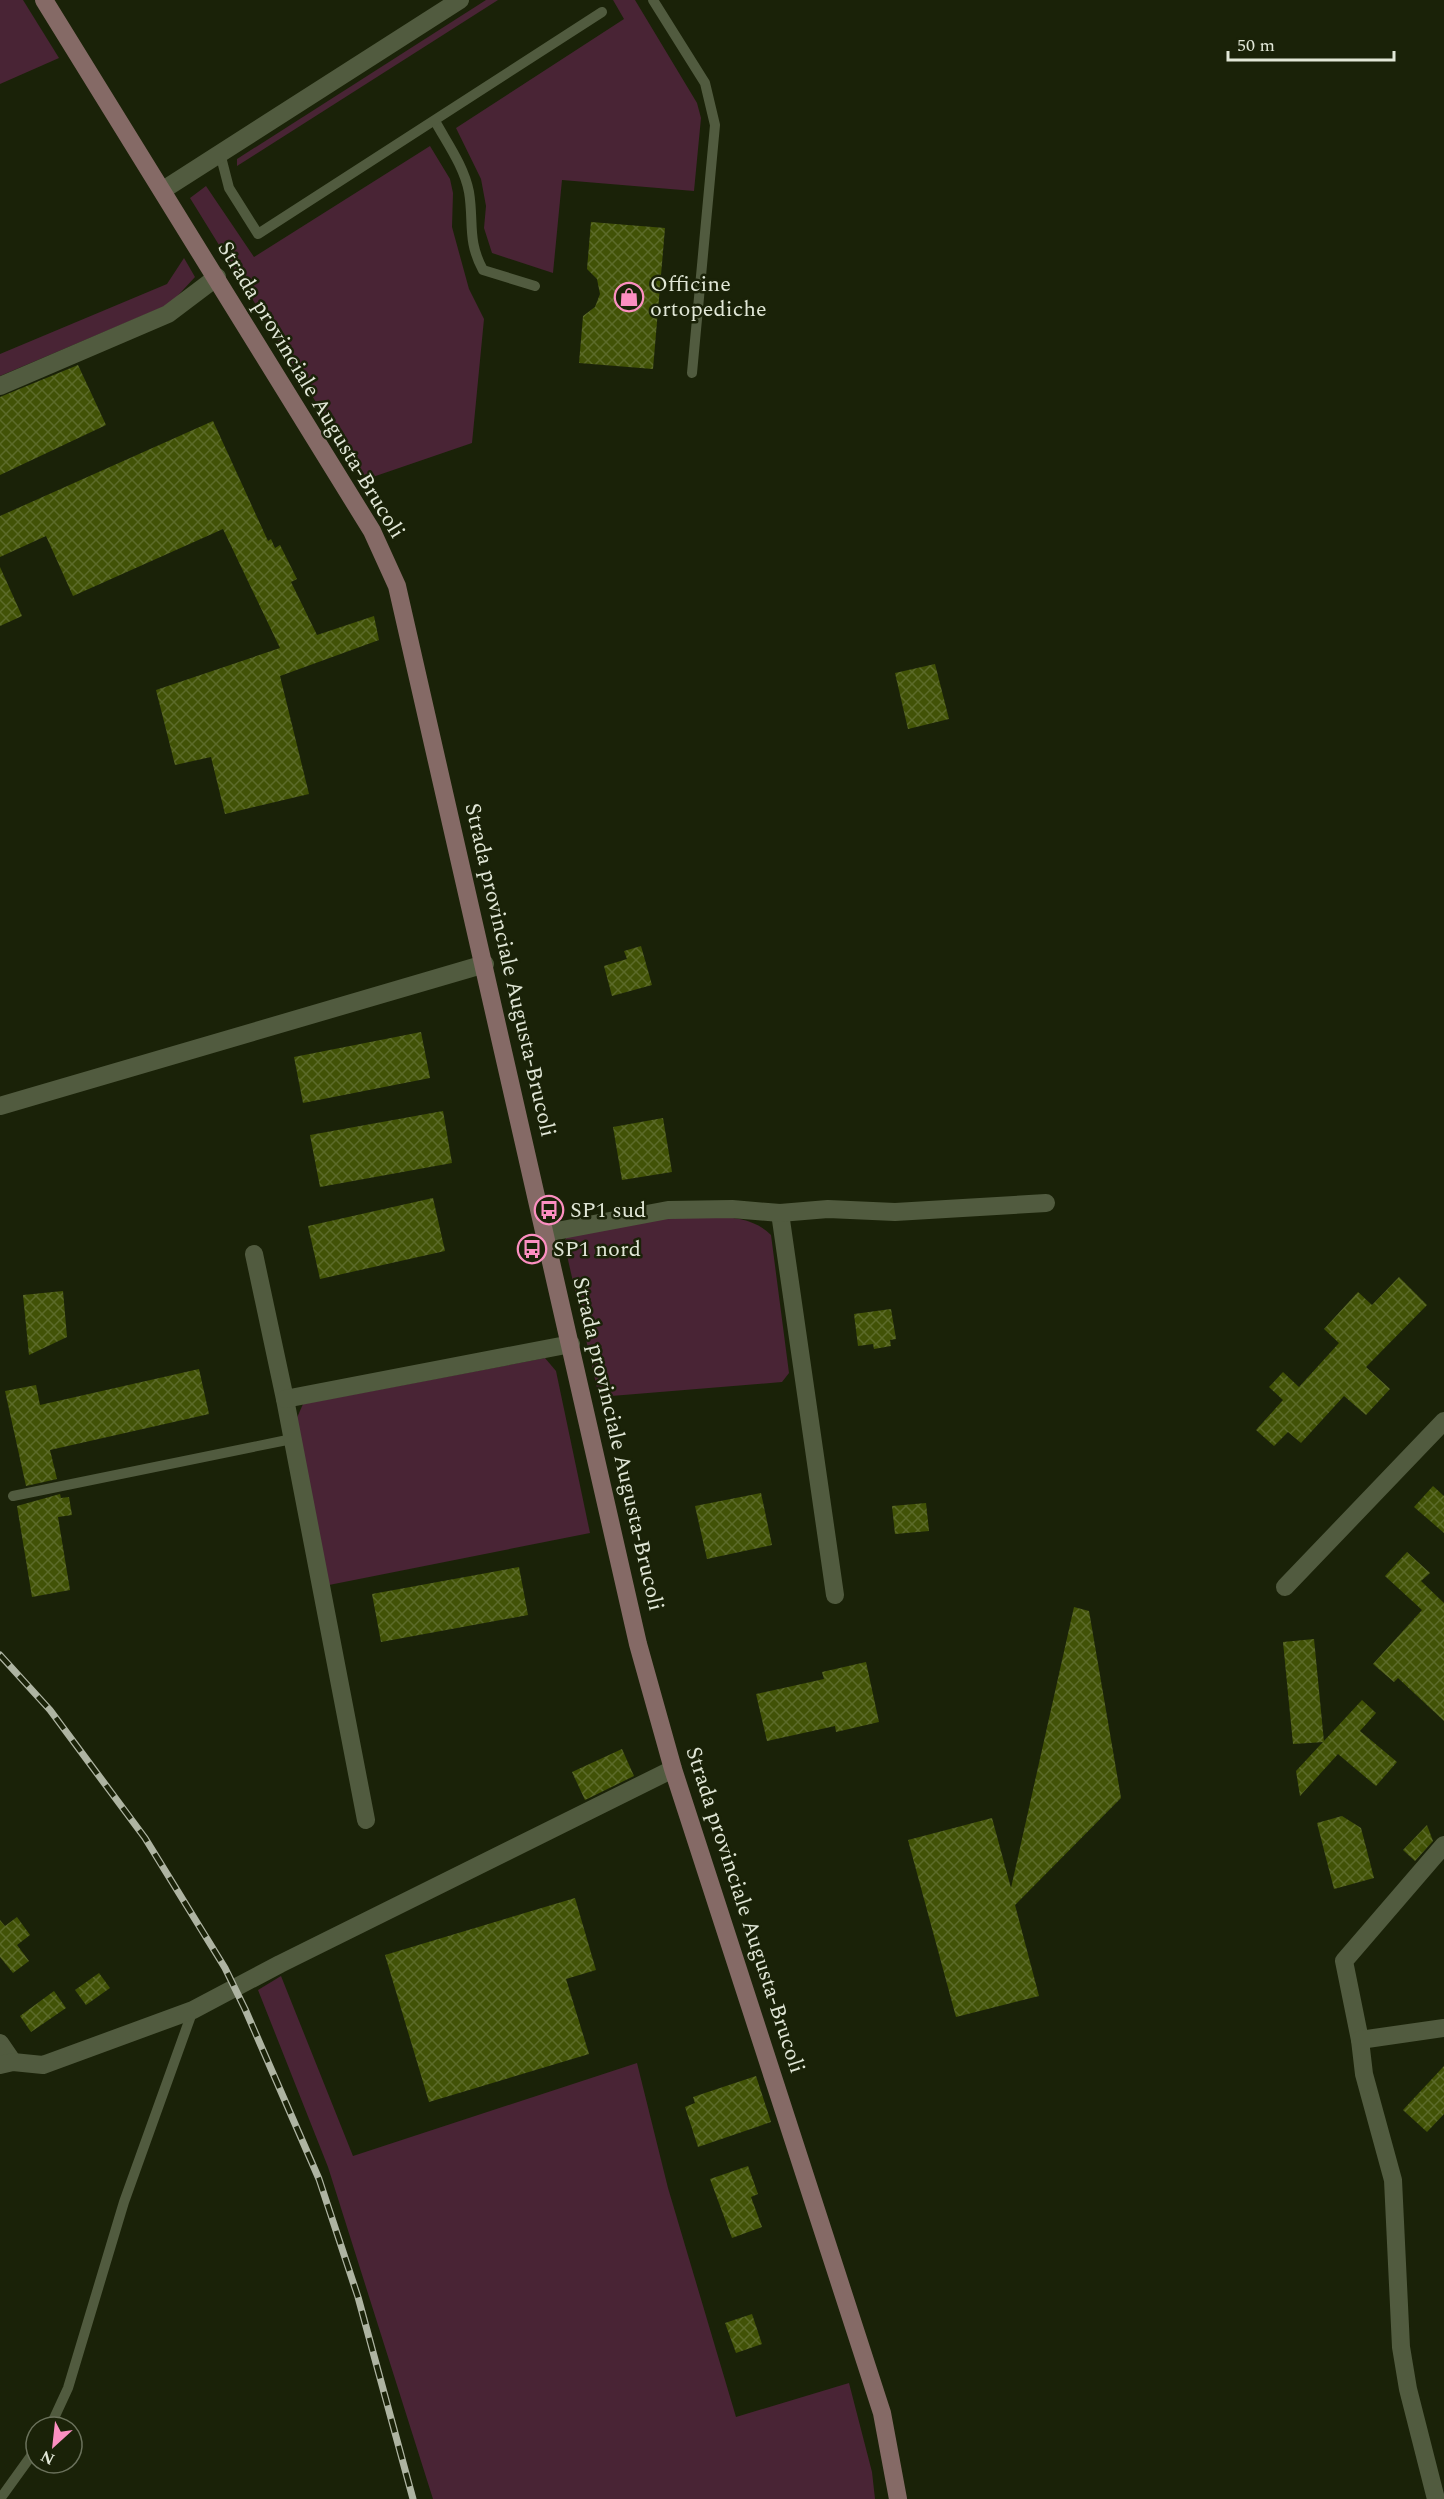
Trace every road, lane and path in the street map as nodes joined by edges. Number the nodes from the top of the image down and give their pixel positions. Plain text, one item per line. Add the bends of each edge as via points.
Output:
1 (44, 0) edge
2 (460, 0) edge
3 (653, 0) edge
4 (602, 12) dead end
5 (435, 121) junction
6 (220, 153) junction
7 (163, 190) junction
8 (217, 277) junction
9 (536, 286) dead end
10 (692, 372) dead end
11 (0, 386) edge
12 (485, 964) junction
13 (0, 1106) edge
14 (1046, 1203) dead end
15 (780, 1213) junction
16 (546, 1233) junction
17 (254, 1254) dead end
18 (571, 1344) junction
19 (285, 1399) junction
20 (1444, 1421) edge
21 (292, 1439) junction
22 (13, 1496) dead end
23 (1285, 1587) dead end
24 (835, 1595) dead end
25 (673, 1769) junction
26 (366, 1820) dead end
27 (1444, 1845) edge
28 (193, 2010) junction
29 (1444, 2028) edge
30 (1360, 2040) junction
31 (0, 2043) edge
32 (7, 2064) edge
33 (56, 2415) edge
34 (24, 2466) edge
35 (0, 2499) edge
36 (898, 2499) edge
37 (1436, 2499) edge

1 - 7 main road, Strada provinciale Augusta-Brucoli
2 - 6 street
3 - 10 lane via 705,83 715,125
4 - 5 lane
5 - 6 lane via 258,234 229,188
5 - 9 lane via 462,170 469,194 474,254 483,270
6 - 7 street
7 - 8 main road, Strada provinciale Augusta-Brucoli
8 - 11 street via 168,314
8 - 12 main road, Strada provinciale Augusta-Brucoli via 372,531 397,586
12 - 13 street
12 - 16 main road, Strada provinciale Augusta-Brucoli
14 - 15 street via 895,1212 828,1209
15 - 16 street via 668,1210
15 - 24 street
16 - 18 main road, Strada provinciale Augusta-Brucoli
17 - 19 street
18 - 19 street
18 - 25 main road, Strada provinciale Augusta-Brucoli via 638,1644
19 - 21 street
20 - 23 street
21 - 22 lane
21 - 26 street
25 - 28 street
25 - 36 main road, Strada provinciale Augusta-Brucoli via 882,2414
27 - 30 street via 1344,1961
28 - 32 street via 43,2065
28 - 33 lane via 124,2202 68,2388
29 - 30 street
30 - 37 street via 1364,2074 1393,2180 1401,2347
31 - 32 street
34 - 35 lane

